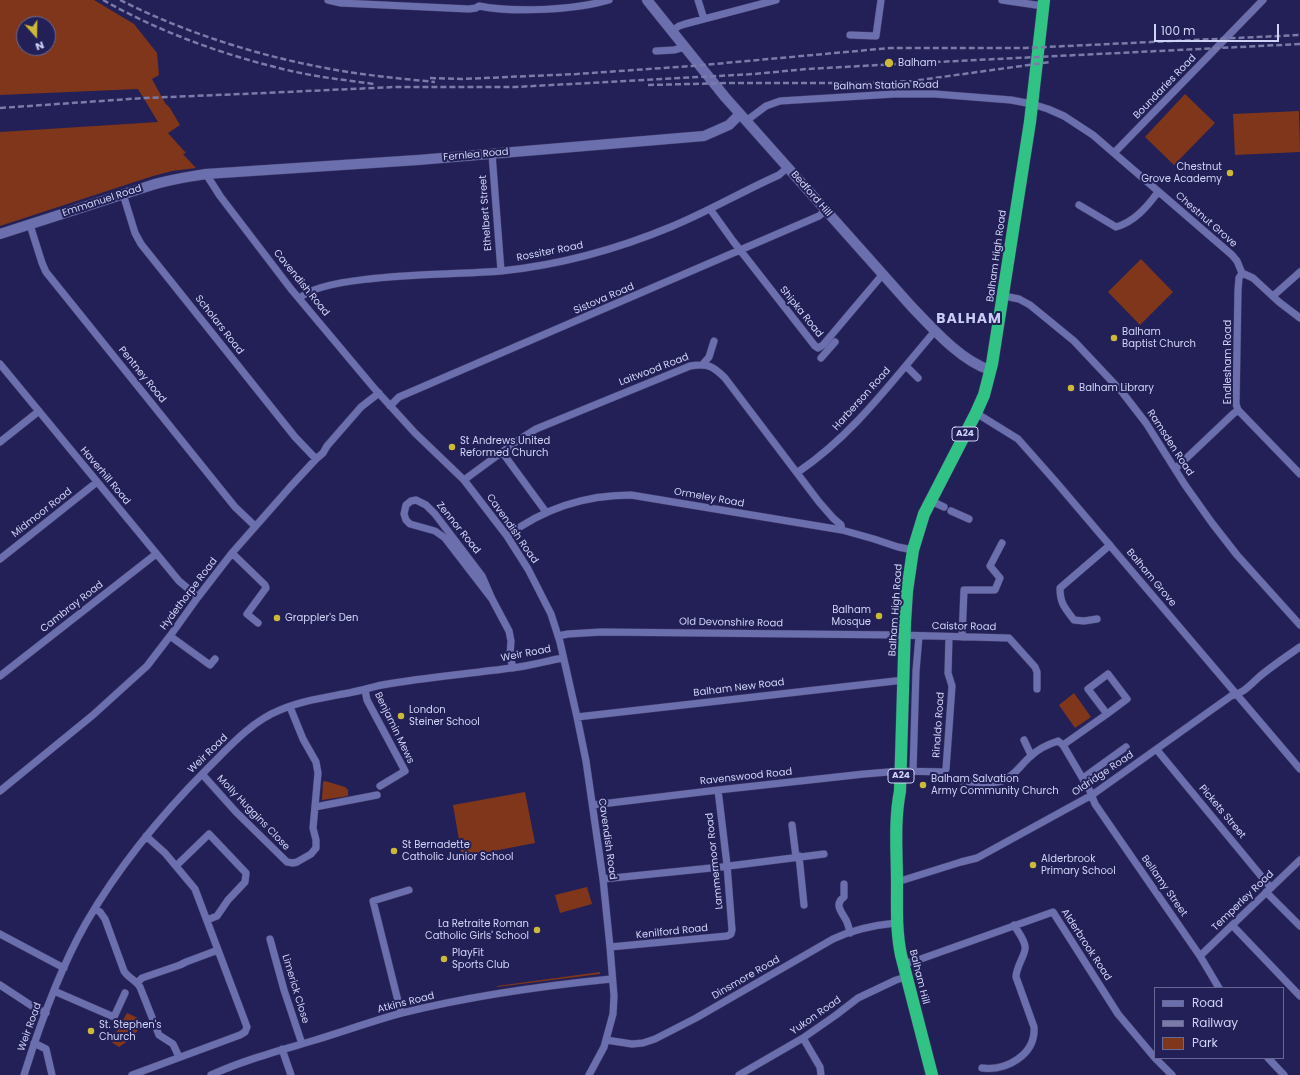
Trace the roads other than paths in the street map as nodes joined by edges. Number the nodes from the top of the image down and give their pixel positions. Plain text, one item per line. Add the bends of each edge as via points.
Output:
1 (328, 0) edge
2 (609, 0) edge
3 (647, 0) edge
4 (698, 0) edge
5 (776, 0) edge
6 (881, 0) edge
7 (1002, 0) edge
8 (1263, 0) edge
9 (480, 3) edge
10 (1044, 3) edge
11 (704, 20) junction
12 (672, 31) junction
13 (850, 34) dead end
14 (685, 47) junction
15 (656, 51) dead end
16 (1032, 104) junction
17 (743, 118) junction
18 (1114, 153) junction
19 (492, 154) junction
20 (788, 167) junction
21 (206, 174) junction
22 (1158, 192) junction
23 (123, 194) junction
24 (1079, 205) dead end
25 (710, 209) junction
26 (825, 211) junction
27 (30, 225) junction
28 (0, 234) edge
29 (741, 251) junction
30 (501, 271) junction
31 (1300, 272) edge
32 (1242, 273) junction
33 (882, 274) junction
34 (1004, 296) junction
35 (1273, 296) junction
36 (300, 298) junction
37 (1300, 318) edge
38 (935, 331) junction
39 (714, 341) dead end
40 (835, 342) dead end
41 (823, 345) junction
42 (829, 350) junction
43 (821, 358) dead end
44 (0, 364) edge
45 (703, 364) junction
46 (906, 366) junction
47 (990, 370) junction
48 (918, 378) dead end
49 (379, 393) junction
50 (390, 406) junction
51 (1238, 410) junction
52 (39, 411) junction
53 (976, 413) junction
54 (0, 442) edge
55 (502, 452) junction
56 (316, 459) junction
57 (1175, 469) junction
58 (798, 472) junction
59 (1300, 474) edge
60 (464, 480) junction
61 (97, 482) junction
62 (931, 500) junction
63 (546, 512) junction
64 (830, 514) junction
65 (969, 519) dead end
66 (255, 526) junction
67 (825, 528) junction
68 (842, 530) junction
69 (507, 536) junction
70 (1002, 543) dead end
71 (1110, 545) junction
72 (913, 550) junction
73 (232, 553) junction
74 (156, 554) junction
75 (0, 559) edge
76 (198, 596) junction
77 (492, 598) junction
78 (1097, 619) dead end
79 (258, 623) dead end
80 (1300, 625) edge
81 (905, 635) junction
82 (170, 636) junction
83 (558, 636) junction
84 (919, 636) junction
85 (949, 637) junction
86 (962, 637) junction
87 (1300, 646) edge
88 (563, 658) junction
89 (215, 659) dead end
90 (513, 668) junction
91 (0, 676) edge
92 (904, 680) junction
93 (1037, 689) dead end
94 (365, 690) junction
95 (1237, 694) junction
96 (290, 707) junction
97 (1107, 714) junction
98 (577, 716) junction
99 (1024, 740) dead end
100 (1063, 745) junction
101 (1126, 747) dead end
102 (1156, 750) junction
103 (1031, 755) junction
104 (1300, 769) edge
105 (907, 771) junction
106 (202, 774) junction
107 (1083, 778) junction
108 (962, 781) dead end
109 (380, 786) dead end
110 (718, 790) junction
111 (0, 792) edge
112 (377, 795) dead end
113 (1092, 795) junction
114 (593, 805) junction
115 (314, 807) junction
116 (792, 825) dead end
117 (146, 836) junction
118 (824, 854) dead end
119 (798, 856) junction
120 (1299, 863) edge
121 (727, 865) junction
122 (176, 866) junction
123 (603, 879) junction
124 (897, 882) junction
125 (844, 884) dead end
126 (410, 890) dead end
127 (1269, 890) junction
128 (804, 905) dead end
129 (95, 909) junction
130 (206, 920) junction
131 (896, 923) junction
132 (1014, 925) junction
133 (1232, 925) junction
134 (1300, 926) edge
135 (732, 930) joint
136 (850, 933) junction
137 (0, 934) edge
138 (270, 939) dead end
139 (610, 947) junction
140 (218, 950) junction
141 (1200, 956) junction
142 (903, 964) junction
143 (64, 968) junction
144 (906, 977) junction
145 (612, 979) junction
146 (138, 982) junction
147 (0, 985) edge
148 (1218, 987) edge
149 (54, 991) junction
150 (125, 993) dead end
151 (1300, 996) edge
152 (46, 1013) junction
153 (401, 1013) junction
154 (803, 1038) junction
155 (606, 1040) junction
156 (34, 1043) junction
157 (302, 1044) junction
158 (282, 1049) junction
159 (1154, 1055) edge
160 (179, 1056) junction
161 (1158, 1059) edge
162 (1269, 1059) edge
163 (982, 1068) dead end
164 (24, 1075) edge
165 (52, 1075) edge
166 (132, 1075) edge
167 (211, 1075) edge
168 (292, 1075) edge
169 (590, 1075) edge
170 (739, 1075) edge
171 (821, 1075) edge
172 (932, 1075) edge
173 (1172, 1075) edge
174 (1284, 1075) edge

1 - 9 street via 341,3 469,9 476,8
2 - 9 street via 545,9 493,9
3 - 12 street, Bedford Hill
4 - 11 street
5 - 11 street
6 - 13 street via 876,36
7 - 10 street
8 - 18 street, Boundaries Road
10 - 16 highway, Balham High Road / A24
11 - 12 street via 679,26
12 - 14 street, Bedford Hill
14 - 15 street
14 - 17 street, Bedford Hill
16 - 17 street, Balham Station Road via 935,94 846,96 780,100
16 - 18 street, Chestnut Grove via 1051,110 1080,126
16 - 34 highway, Balham High Road / A24
17 - 19 street, Fernlea Road via 704,136
17 - 20 street, Bedford Hill
18 - 22 street, Chestnut Grove
19 - 21 street, Fernlea Road
19 - 30 street, Ethelbert Street
20 - 25 street, Rossiter Road via 779,175
20 - 26 street, Bedford Hill
21 - 23 street, Emmanuel Road via 164,181
21 - 36 street, Cavendish Road via 234,215
22 - 24 street via 1138,216 1116,227
22 - 32 street, Chestnut Grove via 1232,255
23 - 27 street, Emmanuel Road
23 - 56 street, Scholars Road via 141,244 295,437
25 - 29 street, Shipka Road
25 - 30 street, Rossiter Road via 634,242 546,265
26 - 29 street, Sistova Road
26 - 33 street, Bedford Hill
27 - 28 street, Emmanuel Road
27 - 66 street, Pentney Road via 46,272 235,506
29 - 41 street, Shipka Road via 815,346 818,348
29 - 50 street, Sistova Road via 427,385 399,398
30 - 36 street, Rossiter Road via 373,279 311,290
31 - 35 street
32 - 35 street via 1253,278
32 - 51 street, Endlesham Road via 1238,290
33 - 38 street, Bedford Hill
33 - 41 street, Shipka Road
34 - 47 highway, Balham High Road / A24
34 - 57 street, Ramsden Road via 1019,299 1030,305 1086,353 1146,423
35 - 37 street
36 - 49 street, Cavendish Road
38 - 46 street, Harberson Road
38 - 47 street, Bedford Hill via 969,360
39 - 45 street via 709,357
40 - 42 street
41 - 42 street
42 - 43 street
44 - 52 street, Haverhill Road
45 - 55 street, Laitwood Road via 690,366 536,429
45 - 58 street, Laitwood Road via 716,369 725,378
46 - 48 street
46 - 58 street, Harberson Road via 850,429
47 - 53 highway, Balham High Road / A24 via 984,395
49 - 50 street, Cavendish Road
49 - 56 street, Hydethorpe Road via 361,407
50 - 60 street, Cavendish Road
51 - 57 street
51 - 59 street, Endlesham Road
52 - 54 street
52 - 61 street, Haverhill Road
53 - 62 highway, Balham High Road / A24
53 - 71 street, Balham Grove via 1018,439
55 - 60 street, Laitwood Road
55 - 63 street
56 - 66 street, Hydethorpe Road
57 - 80 street, Ramsden Road via 1237,555
58 - 64 street, Laitwood Road
60 - 69 street, Cavendish Road
61 - 74 street, Haverhill Road
61 - 75 street, Midmoor Road
62 - 65 street
62 - 72 highway, Balham High Road / A24
63 - 67 street, Ormeley Road via 589,499 631,495
63 - 69 street, Ormeley Road
64 - 67 street
64 - 68 street, Laitwood Road via 841,525
66 - 73 street, Hydethorpe Road
67 - 68 street, Ormeley Road
68 - 72 street, Ormeley Road
69 - 83 street, Cavendish Road via 538,587
70 - 86 street via 990,566 1000,578 995,590 964,590
71 - 78 street via 1060,588 1062,605 1074,620
71 - 95 street, Balham Grove
72 - 81 highway, Balham High Road / A24 via 907,591
73 - 76 street, Hydethorpe Road
73 - 79 street via 265,585 266,588 247,614
74 - 76 street, Haverhill Road via 180,581
74 - 91 street, Cambray Road
76 - 82 street, Hydethorpe Road
77 - 77 street, Zennor Road via 443,535 415,527 408,522 404,511 408,503 419,500 431,509 482,576
77 - 90 street, Zennor Road via 511,636 510,656
81 - 83 street, Old Devonshire Road via 601,632
81 - 84 street, Caistor Road
81 - 92 highway, Balham High Road / A24
82 - 89 street via 210,665
82 - 111 street, Hydethorpe Road via 130,683
83 - 88 street, Cavendish Road
84 - 85 street, Caistor Road
84 - 105 street
85 - 86 street, Caistor Road
85 - 105 street, Rinaldo Road via 948,673 952,686 946,769 944,772
86 - 93 street, Caistor Road via 1009,638 1036,667
87 - 95 street, Oldridge Road
88 - 90 street, Weir Road
88 - 98 street, Cavendish Road
90 - 94 street, Weir Road via 382,685
92 - 98 street, Balham New Road
92 - 105 highway, Balham High Road / A24
94 - 96 street, Weir Road
94 - 109 street, Benjamin Mews via 367,700 405,772
95 - 102 street, Oldridge Road
95 - 104 street, Balham Grove
96 - 106 street, Weir Road via 260,721
96 - 115 street, Molly Huggins Close via 318,768
97 - 97 street via 1088,689 1108,674 1127,699
97 - 100 street
98 - 114 street, Cavendish Road
99 - 103 street
100 - 103 street via 1058,741
100 - 107 street, Bellamy Street
101 - 107 street
102 - 113 street, Oldridge Road
102 - 127 street, Pickets Street
103 - 108 street via 1012,776 1002,781
105 - 110 street, Ravenswood Road
105 - 124 highway, Balham High Road / A24 via 900,790 897,810
106 - 115 street, Molly Huggins Close via 259,835 290,863 311,854 316,848 312,828
106 - 117 street, Weir Road
107 - 113 street, Bellamy Street
110 - 114 street, Ravenswood Road
110 - 121 street, Lammermoor Road
112 - 115 street
113 - 124 street, Oldridge Road via 977,858
113 - 141 street, Bellamy Street via 1098,809
114 - 123 street, Cavendish Road
116 - 119 street
117 - 122 street
117 - 129 street, Weir Road
118 - 119 street
119 - 121 street
119 - 128 street
120 - 127 street, Temperley Road
121 - 123 street
121 - 135 street, Lammermoor Road
122 - 130 street via 195,888
122 - 130 street via 209,834 246,873 245,882 217,916
123 - 139 street, Cavendish Road
124 - 131 highway, Balham Hill / A24
125 - 136 street via 844,897 838,906 847,921
126 - 153 street via 373,901
127 - 133 street, Temperley Road
127 - 134 street, Pickets Street
129 - 143 street, Weir Road
129 - 146 street via 105,919 124,972
130 - 140 street
131 - 136 street, Dinsmore Road
131 - 142 highway, Balham Hill / A24
132 - 142 street, Alderbrook Road
132 - 159 street, Alderbrook Road via 1053,912 1118,1014
132 - 163 street via 1026,950 1016,970 1016,977 1034,1027 1034,1034 1026,1051 1015,1062 995,1068
133 - 141 street, Temperley Road
133 - 151 street
135 - 139 street, Kenilford Road via 728,936
136 - 155 street, Dinsmore Road via 833,939 655,1039 632,1044
137 - 143 street
138 - 157 street, Limerick Close
139 - 145 street, Cavendish Road
140 - 146 street via 142,978
140 - 160 street via 247,1030 240,1035
141 - 148 street, Bellamy Street
142 - 144 highway, Balham Hill / A24
143 - 149 street, Weir Road
144 - 154 street, Yukon Road via 858,998
144 - 172 highway, Balham Hill / A24
145 - 153 street, Atkins Road via 460,1000
145 - 155 street, Cavendish Road via 614,1010
146 - 160 street via 159,1035 173,1044
147 - 152 street
149 - 150 street via 114,1017
149 - 152 street, Weir Road
152 - 156 street, Weir Road
153 - 157 street, Atkins Road
154 - 170 street, Yukon Road
154 - 171 street via 820,1067
155 - 169 street, Cavendish Road
156 - 164 street, Weir Road
156 - 165 street via 46,1049
157 - 158 street, Atkins Road
158 - 167 street, Atkins Road
158 - 168 street
160 - 166 street
161 - 173 street, Alderbrook Road
162 - 174 street

